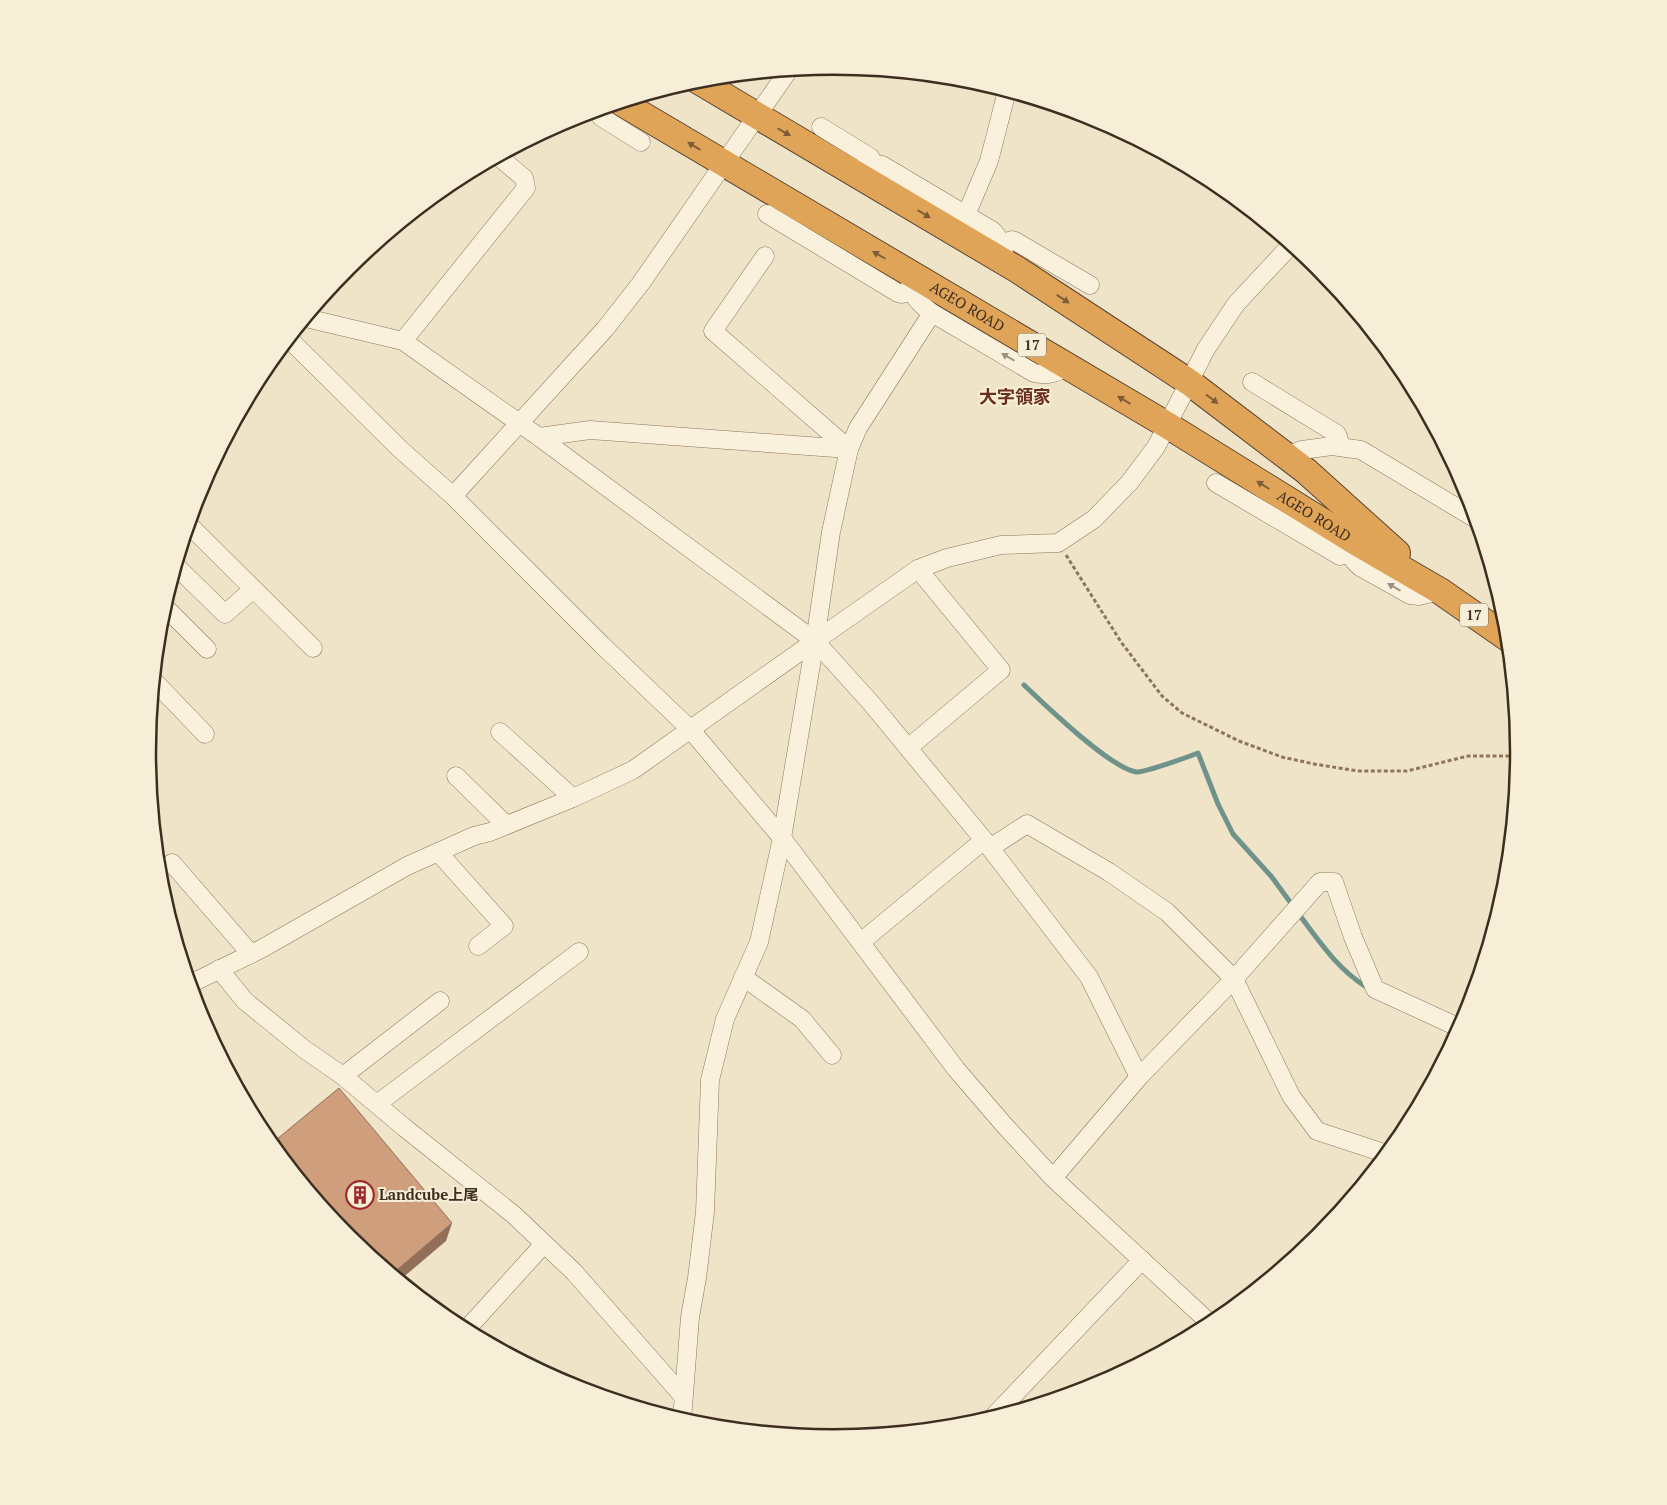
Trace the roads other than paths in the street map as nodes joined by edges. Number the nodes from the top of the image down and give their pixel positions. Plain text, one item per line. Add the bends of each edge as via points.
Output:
1 (784, 77) edge
2 (708, 87) edge
3 (1005, 97) edge
4 (629, 107) edge
5 (756, 115) junction
6 (601, 117) edge
7 (821, 127) dead end
8 (641, 142) dead end
9 (504, 161) edge
10 (723, 163) junction
11 (865, 169) junction
12 (766, 214) dead end
13 (966, 215) junction
14 (1287, 249) edge
15 (1003, 253) junction
16 (765, 256) dead end
17 (911, 282) junction
18 (1090, 285) dead end
19 (932, 313) junction
20 (313, 320) edge
21 (403, 341) junction
22 (294, 343) edge
23 (1068, 366) junction
24 (1189, 382) junction
25 (1252, 382) dead end
26 (520, 424) junction
27 (1167, 425) junction
28 (539, 437) junction
29 (1341, 446) junction
30 (849, 449) junction
31 (1286, 456) junction
32 (1216, 482) dead end
33 (453, 496) junction
34 (1467, 513) edge
35 (194, 531) edge
36 (1352, 548) junction
37 (918, 569) junction
38 (181, 571) edge
39 (253, 589) junction
40 (1440, 591) junction
41 (171, 613) edge
42 (1500, 633) edge
43 (815, 641) junction
44 (313, 648) dead end
45 (207, 649) dead end
46 (160, 686) edge
47 (690, 728) junction
48 (500, 732) dead end
49 (205, 734) dead end
50 (908, 748) junction
51 (456, 776) dead end
52 (573, 798) junction
53 (506, 825) junction
54 (782, 838) junction
55 (987, 844) junction
56 (438, 852) junction
57 (172, 863) dead end
58 (861, 942) junction
59 (478, 946) dead end
60 (579, 952) dead end
61 (251, 954) junction
62 (219, 969) junction
63 (743, 977) junction
64 (1234, 979) junction
65 (196, 981) edge
66 (440, 1000) dead end
67 (1453, 1025) edge
68 (832, 1055) dead end
69 (344, 1076) junction
70 (1139, 1077) junction
71 (376, 1104) junction
72 (1380, 1152) edge
73 (1053, 1178) junction
74 (544, 1244) junction
75 (1142, 1260) junction
76 (1205, 1319) edge
77 (471, 1324) edge
78 (683, 1396) junction
79 (1001, 1409) edge
80 (682, 1413) edge

1 - 5 street
2 - 5 highway, AGEO ROAD / 17
3 - 13 street via 989,161
10 -> 4 highway, AGEO ROAD / 17
5 - 10 street
5 -> 11 highway, AGEO ROAD / 17
6 - 8 street
7 - 11 street via 870,157
9 - 21 street via 524,178 526,188
17 -> 10 highway, AGEO ROAD / 17
10 - 26 street via 606,329
11 - 13 street via 882,166
11 -> 15 highway, AGEO ROAD / 17
12 - 17 street via 898,293 902,294
13 - 15 street via 993,231
14 - 24 street via 1236,304
15 - 18 street via 1012,240 1016,241
15 -> 24 highway, AGEO ROAD / 17
16 - 30 street via 712,331
17 - 19 street via 920,304
17 - 23 highway, AGEO ROAD / 17
23 -> 19 street via 1050,374 1034,373
19 - 30 street via 858,428
20 - 21 street
21 - 26 street
22 - 33 street via 400,449
27 -> 23 highway, AGEO ROAD / 17
24 - 27 street
24 -> 31 highway, AGEO ROAD / 17
25 - 29 street via 1336,434
26 - 28 street
26 - 33 street
36 -> 27 highway, AGEO ROAD / 17
27 - 37 street via 1156,447 1129,483 1094,519 1058,543 1001,545 947,558
28 - 30 street via 590,430
28 - 43 street
29 - 31 street via 1302,450
29 - 34 street via 1361,450
30 - 43 street via 831,532
31 - 40 highway, AGEO ROAD / 17
32 - 36 street via 1340,556
33 - 47 street
35 - 39 street
40 -> 36 highway, AGEO ROAD / 17
37 - 43 street
37 - 50 street via 1001,670
38 - 39 street via 225,614
39 - 44 street
40 - 42 highway, AGEO ROAD / 17
41 - 45 street
43 - 47 street
43 - 50 street
43 - 54 street
46 - 49 street
47 - 52 street via 633,770
47 - 54 street
48 - 52 street
50 - 55 street
51 - 53 street
52 - 53 street
53 - 56 street
54 - 58 street
54 - 63 street via 759,942
55 - 58 street
55 - 64 street via 1026,824 1109,872 1167,912
55 - 70 street via 1089,977
56 - 59 street via 504,926
56 - 61 street via 407,866
57 - 61 street
58 - 73 street via 956,1069
60 - 71 street
61 - 62 street
62 - 65 street
62 - 69 street via 244,1001
63 - 68 street via 802,1019
63 - 78 street via 725,1019 710,1080 705,1212 690,1316
64 - 67 street via 1320,882 1334,882 1374,989
64 - 70 street
64 - 72 street via 1291,1096 1317,1132
66 - 69 street
69 - 71 street
70 - 73 street
71 - 74 street via 514,1215
73 - 75 street
74 - 77 street
74 - 78 street
75 - 76 street
75 - 79 street
78 - 80 street

